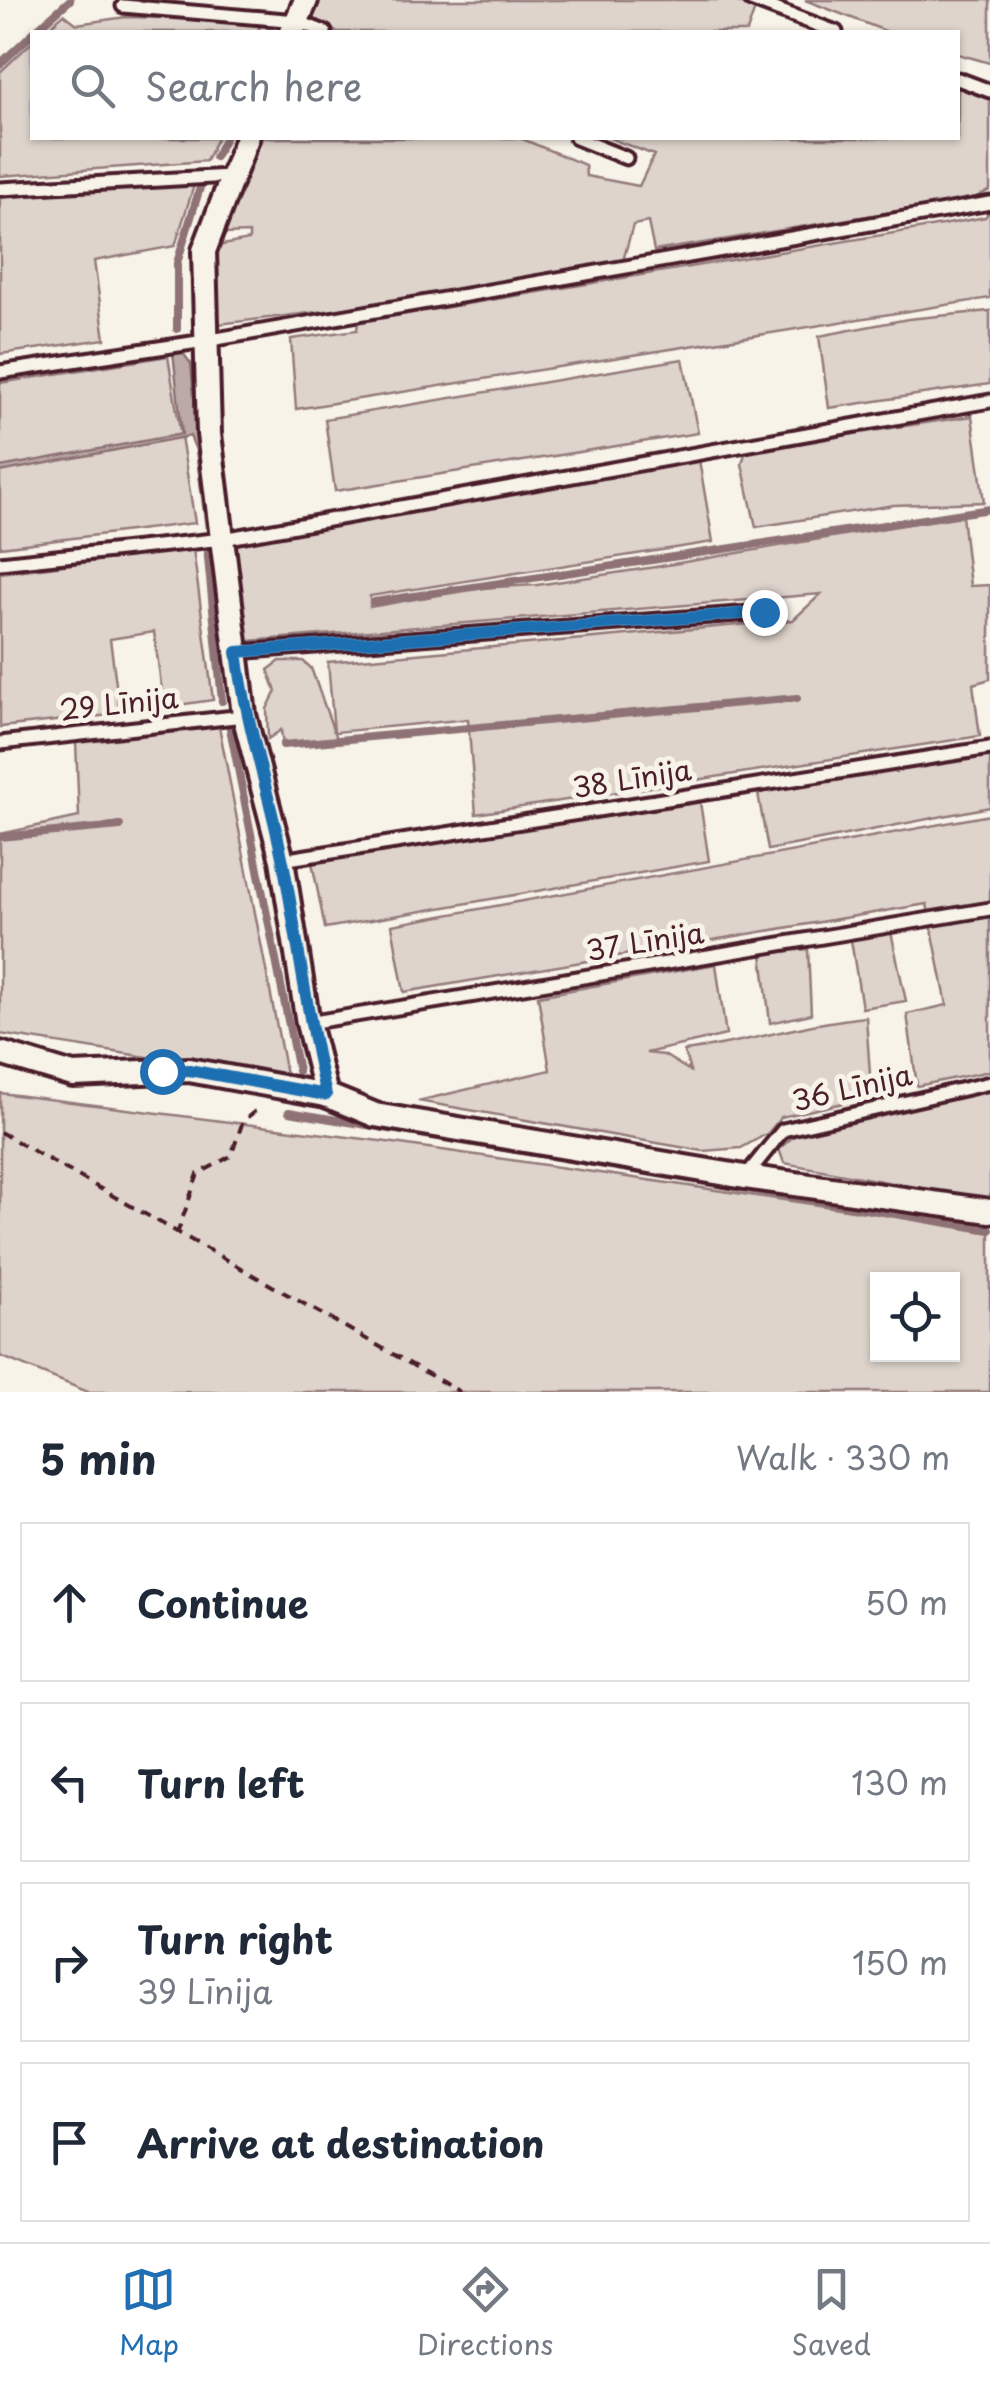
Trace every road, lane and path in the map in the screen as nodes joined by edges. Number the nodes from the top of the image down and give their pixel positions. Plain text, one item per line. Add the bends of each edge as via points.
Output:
1 (751, 0) edge
2 (123, 6) dead end
3 (298, 18) edge
4 (321, 30) edge
5 (831, 30) edge
6 (960, 80) edge
7 (990, 91) edge
8 (245, 140) edge
9 (581, 140) edge
10 (626, 158) dead end
11 (230, 176) junction
12 (0, 189) edge
13 (990, 203) edge
14 (205, 340) junction
15 (0, 372) edge
16 (990, 401) edge
17 (223, 539) junction
18 (0, 563) edge
19 (764, 612) dead end
20 (237, 652) junction
21 (244, 716) junction
22 (0, 742) edge
23 (990, 748) edge
24 (282, 860) junction
25 (990, 909) edge
26 (308, 1023) junction
27 (0, 1053) edge
28 (990, 1082) edge
29 (282, 1088) junction
30 (326, 1095) junction
31 (0, 1132) edge
32 (745, 1177) junction
33 (990, 1211) edge
34 (176, 1234) junction
35 (460, 1392) edge

1 - 5 lane
2 - 3 lane
3 - 4 lane
6 - 7 lane
8 - 11 street
9 - 10 lane
11 - 12 lane
11 - 14 street via 204,251
13 - 14 lane
14 - 15 lane
14 - 17 street
16 - 17 lane
17 - 18 lane
17 - 20 street
19 - 20 lane
20 - 21 street
21 - 22 lane, 29 Līnija
21 - 24 street
23 - 24 lane, 38 Līnija
24 - 26 street
25 - 26 lane, 37 Līnija
26 - 30 street
27 - 29 street via 74,1076 189,1070
28 - 32 lane, 36 Līnija via 783,1130
29 - 30 street
29 - 34 path via 243,1122 231,1156 198,1174
30 - 32 street via 375,1115
31 - 34 path
32 - 33 street
34 - 35 path

